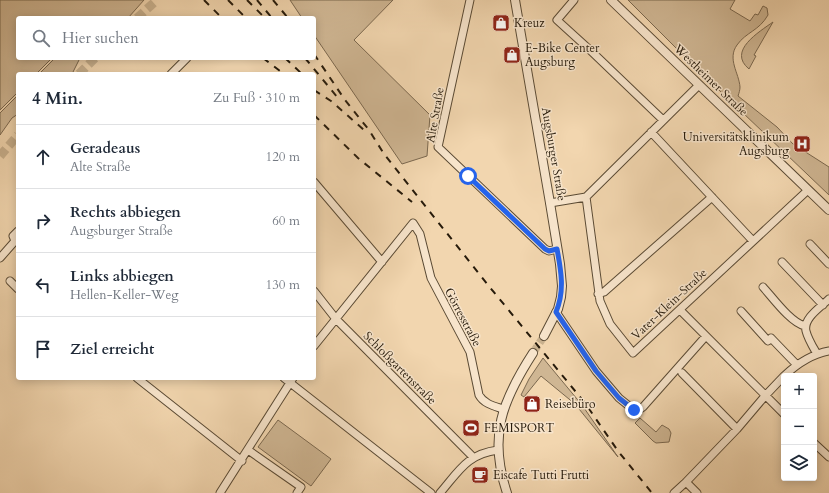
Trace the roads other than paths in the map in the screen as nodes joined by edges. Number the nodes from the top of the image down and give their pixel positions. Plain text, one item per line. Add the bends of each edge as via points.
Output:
1 (470, 0) edge
2 (515, 0) edge
3 (574, 0) edge
4 (611, 0) edge
5 (185, 60) edge
6 (173, 72) edge
7 (699, 85) junction
8 (662, 120) junction
9 (651, 132) junction
10 (316, 184) edge
11 (808, 190) junction
12 (586, 197) junction
13 (712, 198) junction
14 (550, 204) junction
15 (829, 210) edge
16 (16, 233) edge
17 (16, 241) edge
18 (753, 241) junction
19 (16, 244) edge
20 (810, 244) dead end
21 (557, 249) junction
22 (0, 258) edge
23 (382, 262) junction
24 (782, 262) dead end
25 (829, 264) edge
26 (10, 281) dead end
27 (16, 287) edge
28 (763, 287) dead end
29 (316, 294) edge
30 (598, 294) junction
31 (829, 299) edge
32 (823, 305) junction
33 (680, 310) junction
34 (741, 311) dead end
35 (559, 316) junction
36 (336, 319) junction
37 (806, 326) junction
38 (544, 336) tunnel mouth
39 (706, 336) junction
40 (316, 344) edge
41 (829, 351) edge
42 (533, 353) tunnel mouth
43 (817, 354) junction
44 (797, 366) junction
45 (682, 373) dead end
46 (788, 373) edge
47 (781, 379) edge
48 (140, 380) edge
49 (289, 380) edge
50 (765, 396) junction
51 (503, 409) junction
52 (781, 411) edge
53 (737, 429) junction
54 (816, 445) edge
55 (248, 450) junction
56 (498, 450) junction
57 (473, 457) junction
58 (829, 457) edge
59 (242, 461) junction
60 (686, 482) junction
61 (220, 493) edge
62 (297, 493) edge
63 (431, 493) edge
64 (440, 493) edge
65 (507, 493) edge
66 (674, 493) edge
67 (697, 493) edge

1 - 21 street, Alte Straße via 438,147 545,249
2 - 14 street, Augsburger Straße
3 - 8 street via 557,20
4 - 7 street, Westheimer Straße
5 - 6 street
7 - 8 street
7 - 11 street, Westheimer Straße
8 - 9 street
9 - 12 street
9 - 13 street
10 - 23 street
11 - 15 street, Westheimer Straße
11 - 18 street, Vater-Klein-Straße
12 - 14 street
12 - 30 street, Vater-Klein-Straße
13 - 18 street
13 - 30 street via 604,292
14 - 21 street, Augsburger Straße
16 - 17 street via 13,236
18 - 33 street, Vater-Klein-Straße
19 - 22 street
20 - 25 street
21 - 35 street, Augsburger Straße via 562,286
23 - 36 street
23 - 51 street, Görresstraße via 414,223 420,234 431,278 470,352 479,395 487,403
24 - 32 street
26 - 27 street
28 - 37 street via 794,320
29 - 36 street, Schloßgartenstraße
30 - 33 street, Vater-Klein-Straße via 607,318 633,353
31 - 32 street
32 - 37 street via 811,316
33 - 39 street
34 - 44 street via 768,341 771,338
35 - 38 street, Augsburger Straße
35 - 39 street via 600,375 619,398 636,410 643,407
36 - 40 street
36 - 57 street, Schloßgartenstraße
37 - 43 street
39 - 50 street
41 - 43 street
42 - 51 street
43 - 44 street
44 - 46 street
45 - 53 street
47 - 50 street
48 - 59 street
49 - 55 street
49 - 63 street
50 - 52 street
50 - 53 street
51 - 56 street via 498,429
53 - 60 street
54 - 58 street
55 - 59 street
55 - 62 street via 301,487
56 - 57 street
56 - 65 street via 500,471
57 - 64 street
59 - 61 street
60 - 66 street
60 - 67 street

